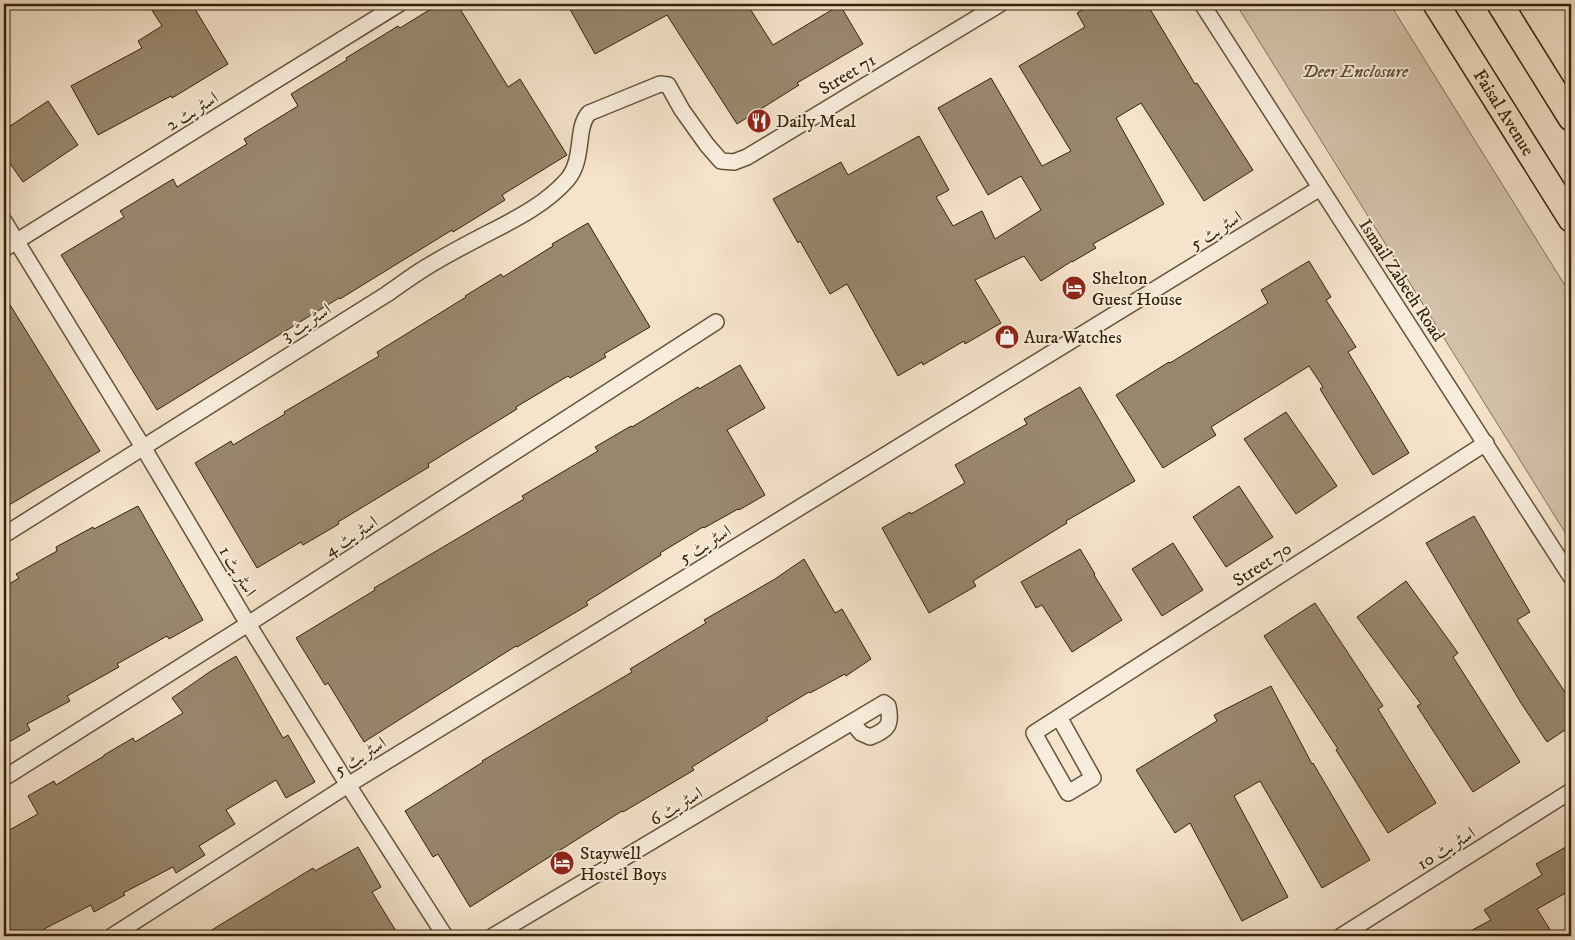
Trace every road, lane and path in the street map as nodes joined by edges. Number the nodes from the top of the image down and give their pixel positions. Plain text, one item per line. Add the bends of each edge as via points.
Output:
1 (399, 4) edge
2 (1000, 4) edge
3 (1202, 4) edge
4 (1436, 4) edge
5 (1500, 4) edge
6 (589, 113) joint
7 (1571, 118) edge
8 (1320, 188) junction
9 (1571, 219) edge
10 (4, 222) edge
11 (10, 245) edge
12 (716, 322) dead end
13 (1486, 443) junction
14 (143, 447) junction
15 (4, 535) edge
16 (1571, 577) edge
17 (248, 624) junction
18 (1059, 717) junction
19 (852, 722) dead end
20 (4, 778) edge
21 (348, 785) junction
22 (1571, 791) edge
23 (112, 936) edge
24 (445, 936) edge
25 (493, 936) edge
26 (1341, 936) edge

1 - 11 street, اسٹریٹ 2
2 - 6 street, Street 71 via 734,162 721,161 707,145 668,85 660,84
3 - 8 street, Ismail Zabeeh Road
4 - 9 main road, Faisal Avenue
5 - 7 main road
6 - 14 street, اسٹریٹ 3 via 582,125 574,169 568,179 532,209 426,267
8 - 13 street, Ismail Zabeeh Road
8 - 21 street, اسٹریٹ 5
10 - 11 street, اسٹریٹ 1
11 - 14 street, اسٹریٹ 1
12 - 17 street, اسٹریٹ 4
13 - 16 street, Ismail Zabeeh Road
13 - 18 street, Street 70
14 - 15 street, اسٹریٹ 3
14 - 17 street, اسٹریٹ 1
17 - 20 street, اسٹریٹ 4
17 - 21 street, اسٹریٹ 1
18 - 18 street, Street 70 via 1094,778 1068,794 1034,733
19 - 25 street, اسٹریٹ 6
21 - 23 street, اسٹریٹ 5
21 - 24 street, اسٹریٹ 1
22 - 26 street, اسٹریٹ 10

